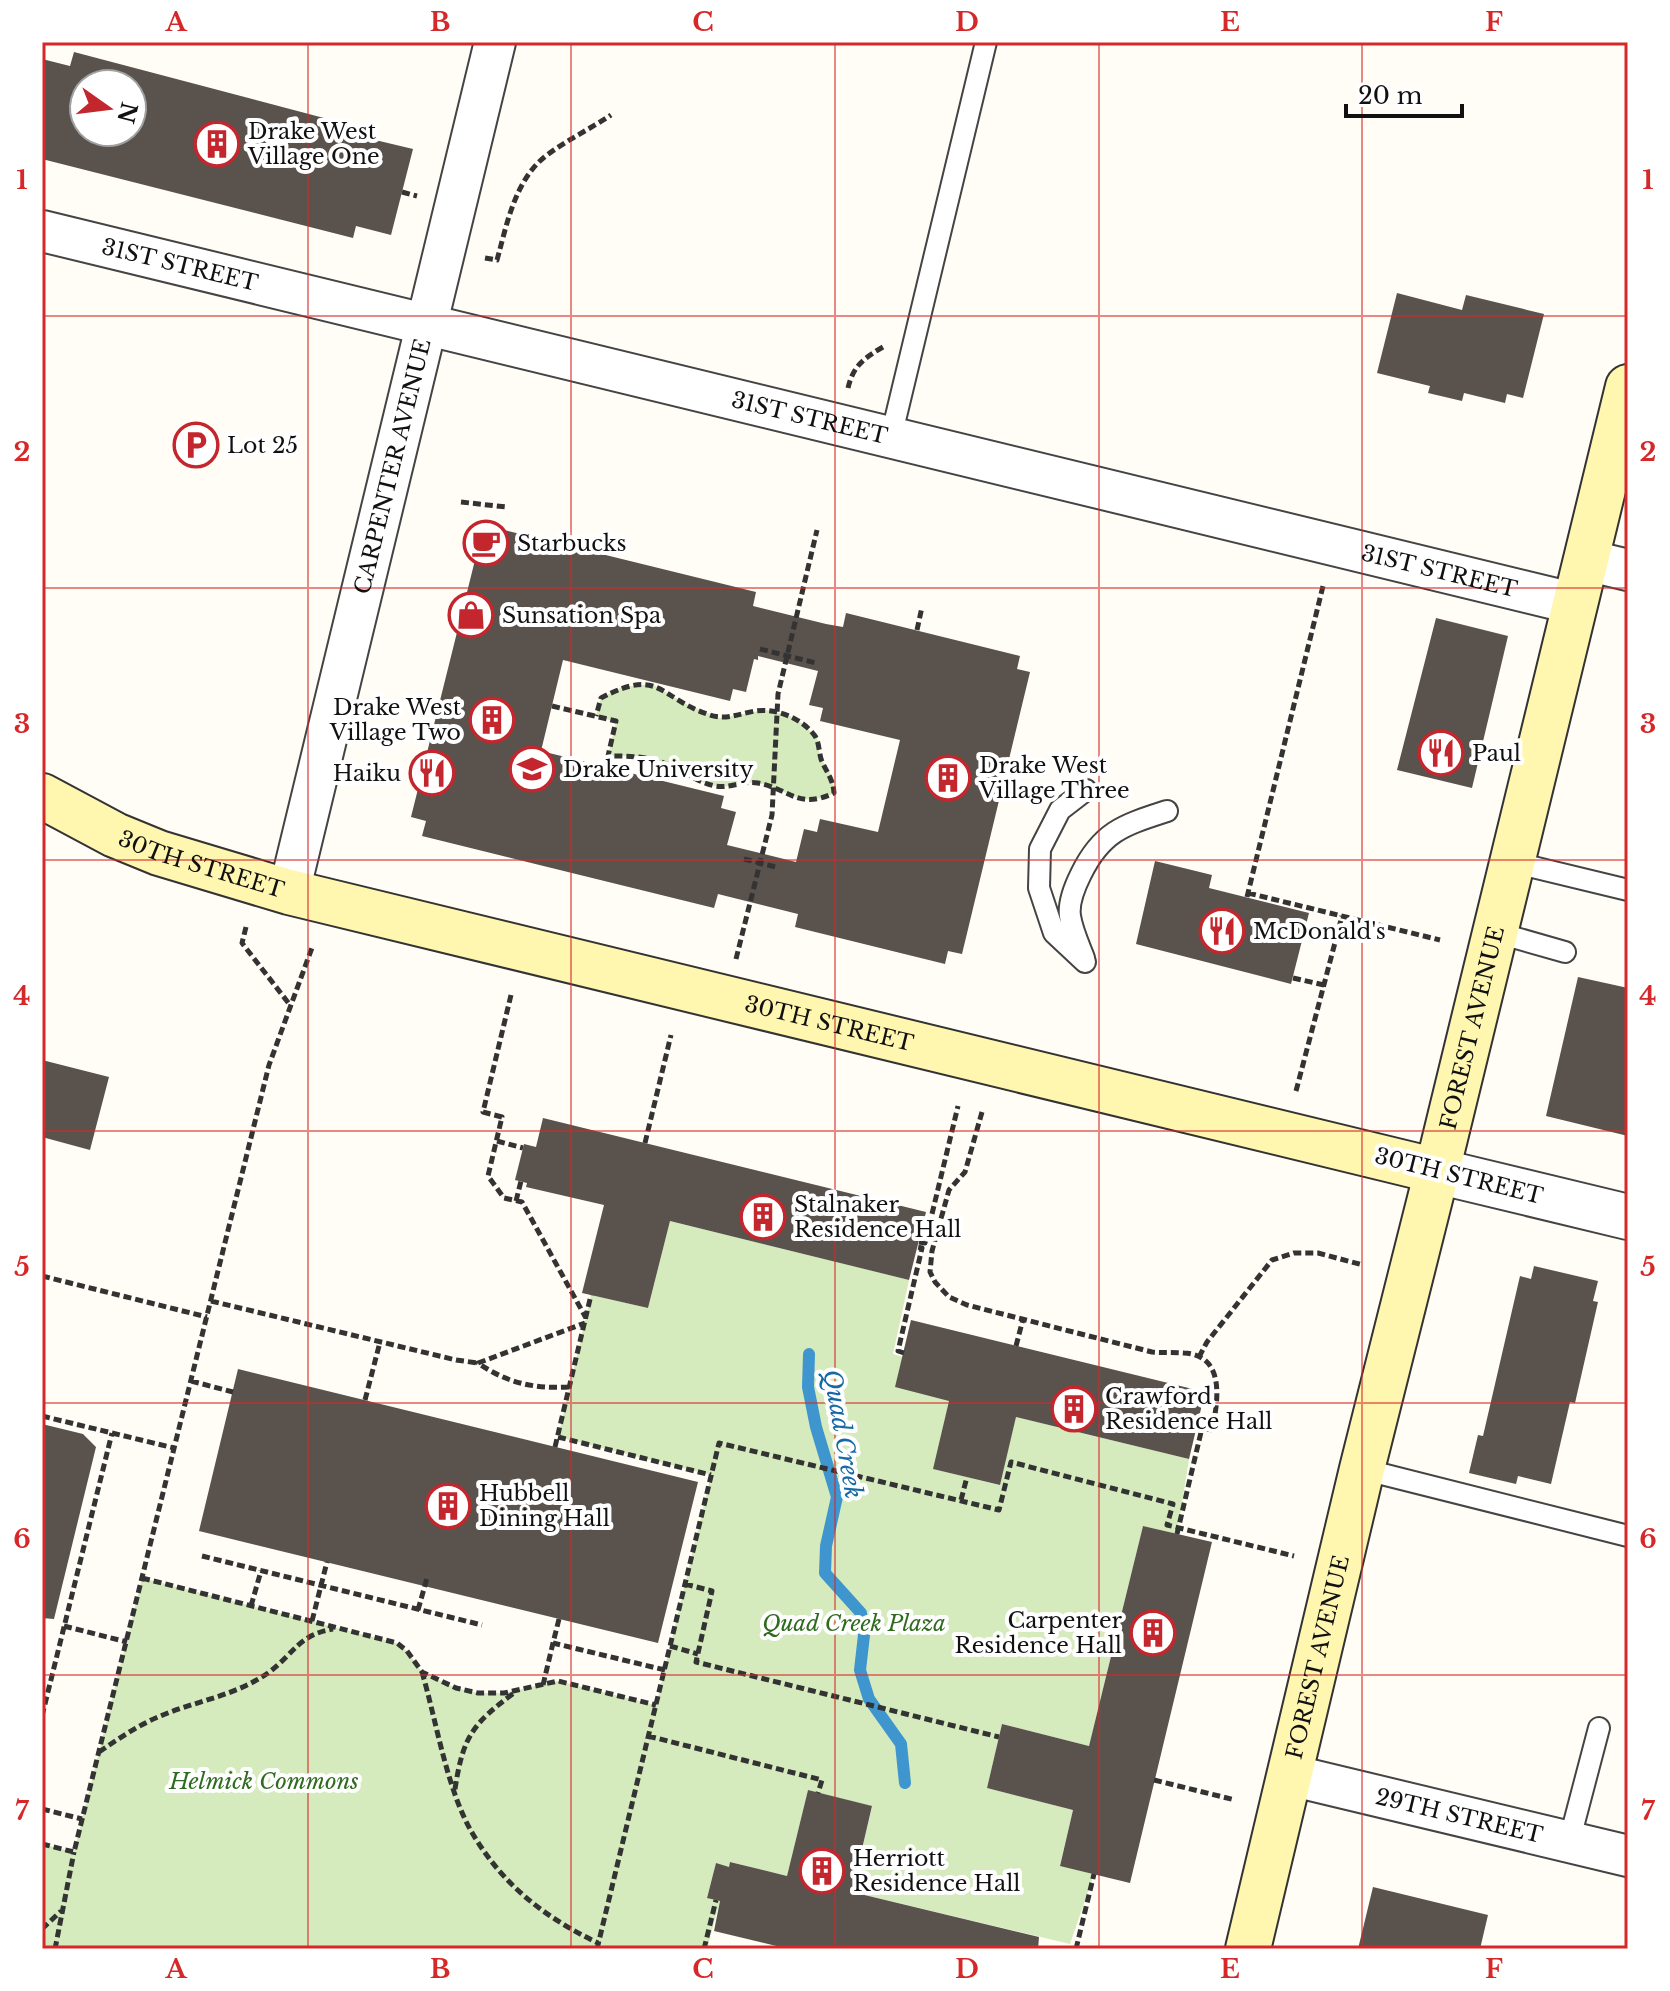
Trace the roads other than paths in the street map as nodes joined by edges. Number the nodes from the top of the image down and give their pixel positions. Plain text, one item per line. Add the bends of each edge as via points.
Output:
1 (495, 42) edge
2 (986, 42) edge
3 (42, 231) edge
4 (426, 324) junction
5 (1628, 387) edge
6 (891, 437) junction
7 (1586, 560) junction
8 (1628, 570) edge
9 (1576, 604) junction
10 (1086, 790) dead end
11 (42, 796) edge
12 (1167, 811) dead end
13 (1512, 862) junction
14 (1628, 890) edge
15 (289, 892) junction
16 (1495, 932) junction
17 (1565, 952) dead end
18 (1437, 1171) junction
19 (1628, 1217) edge
20 (1362, 1469) junction
21 (1628, 1536) edge
22 (1599, 1728) dead end
23 (1290, 1775) junction
24 (1569, 1842) junction
25 (1628, 1856) edge
26 (1248, 1949) edge

1 - 4 street, CARPENTER AVENUE
2 - 6 lane
3 - 4 street, 31ST STREET
4 - 6 street, 31ST STREET
4 - 15 street, CARPENTER AVENUE
5 - 7 main road, FOREST AVENUE
6 - 9 street, 31ST STREET
7 - 8 street
7 - 9 main road, FOREST AVENUE
9 - 13 main road, FOREST AVENUE
10 - 12 lane via 1060,810 1040,849 1039,888 1054,933 1085,962 1070,915 1087,861 1103,839 1124,825
11 - 15 main road, 30TH STREET via 159,853
13 - 14 lane
13 - 16 main road, FOREST AVENUE
15 - 18 main road, 30TH STREET
16 - 17 lane
16 - 18 main road, FOREST AVENUE
18 - 19 street, 30TH STREET
18 - 20 main road, FOREST AVENUE
20 - 21 lane
20 - 23 main road, FOREST AVENUE
22 - 24 lane
23 - 24 street, 29TH STREET
23 - 26 main road, FOREST AVENUE
24 - 25 street, 29TH STREET

